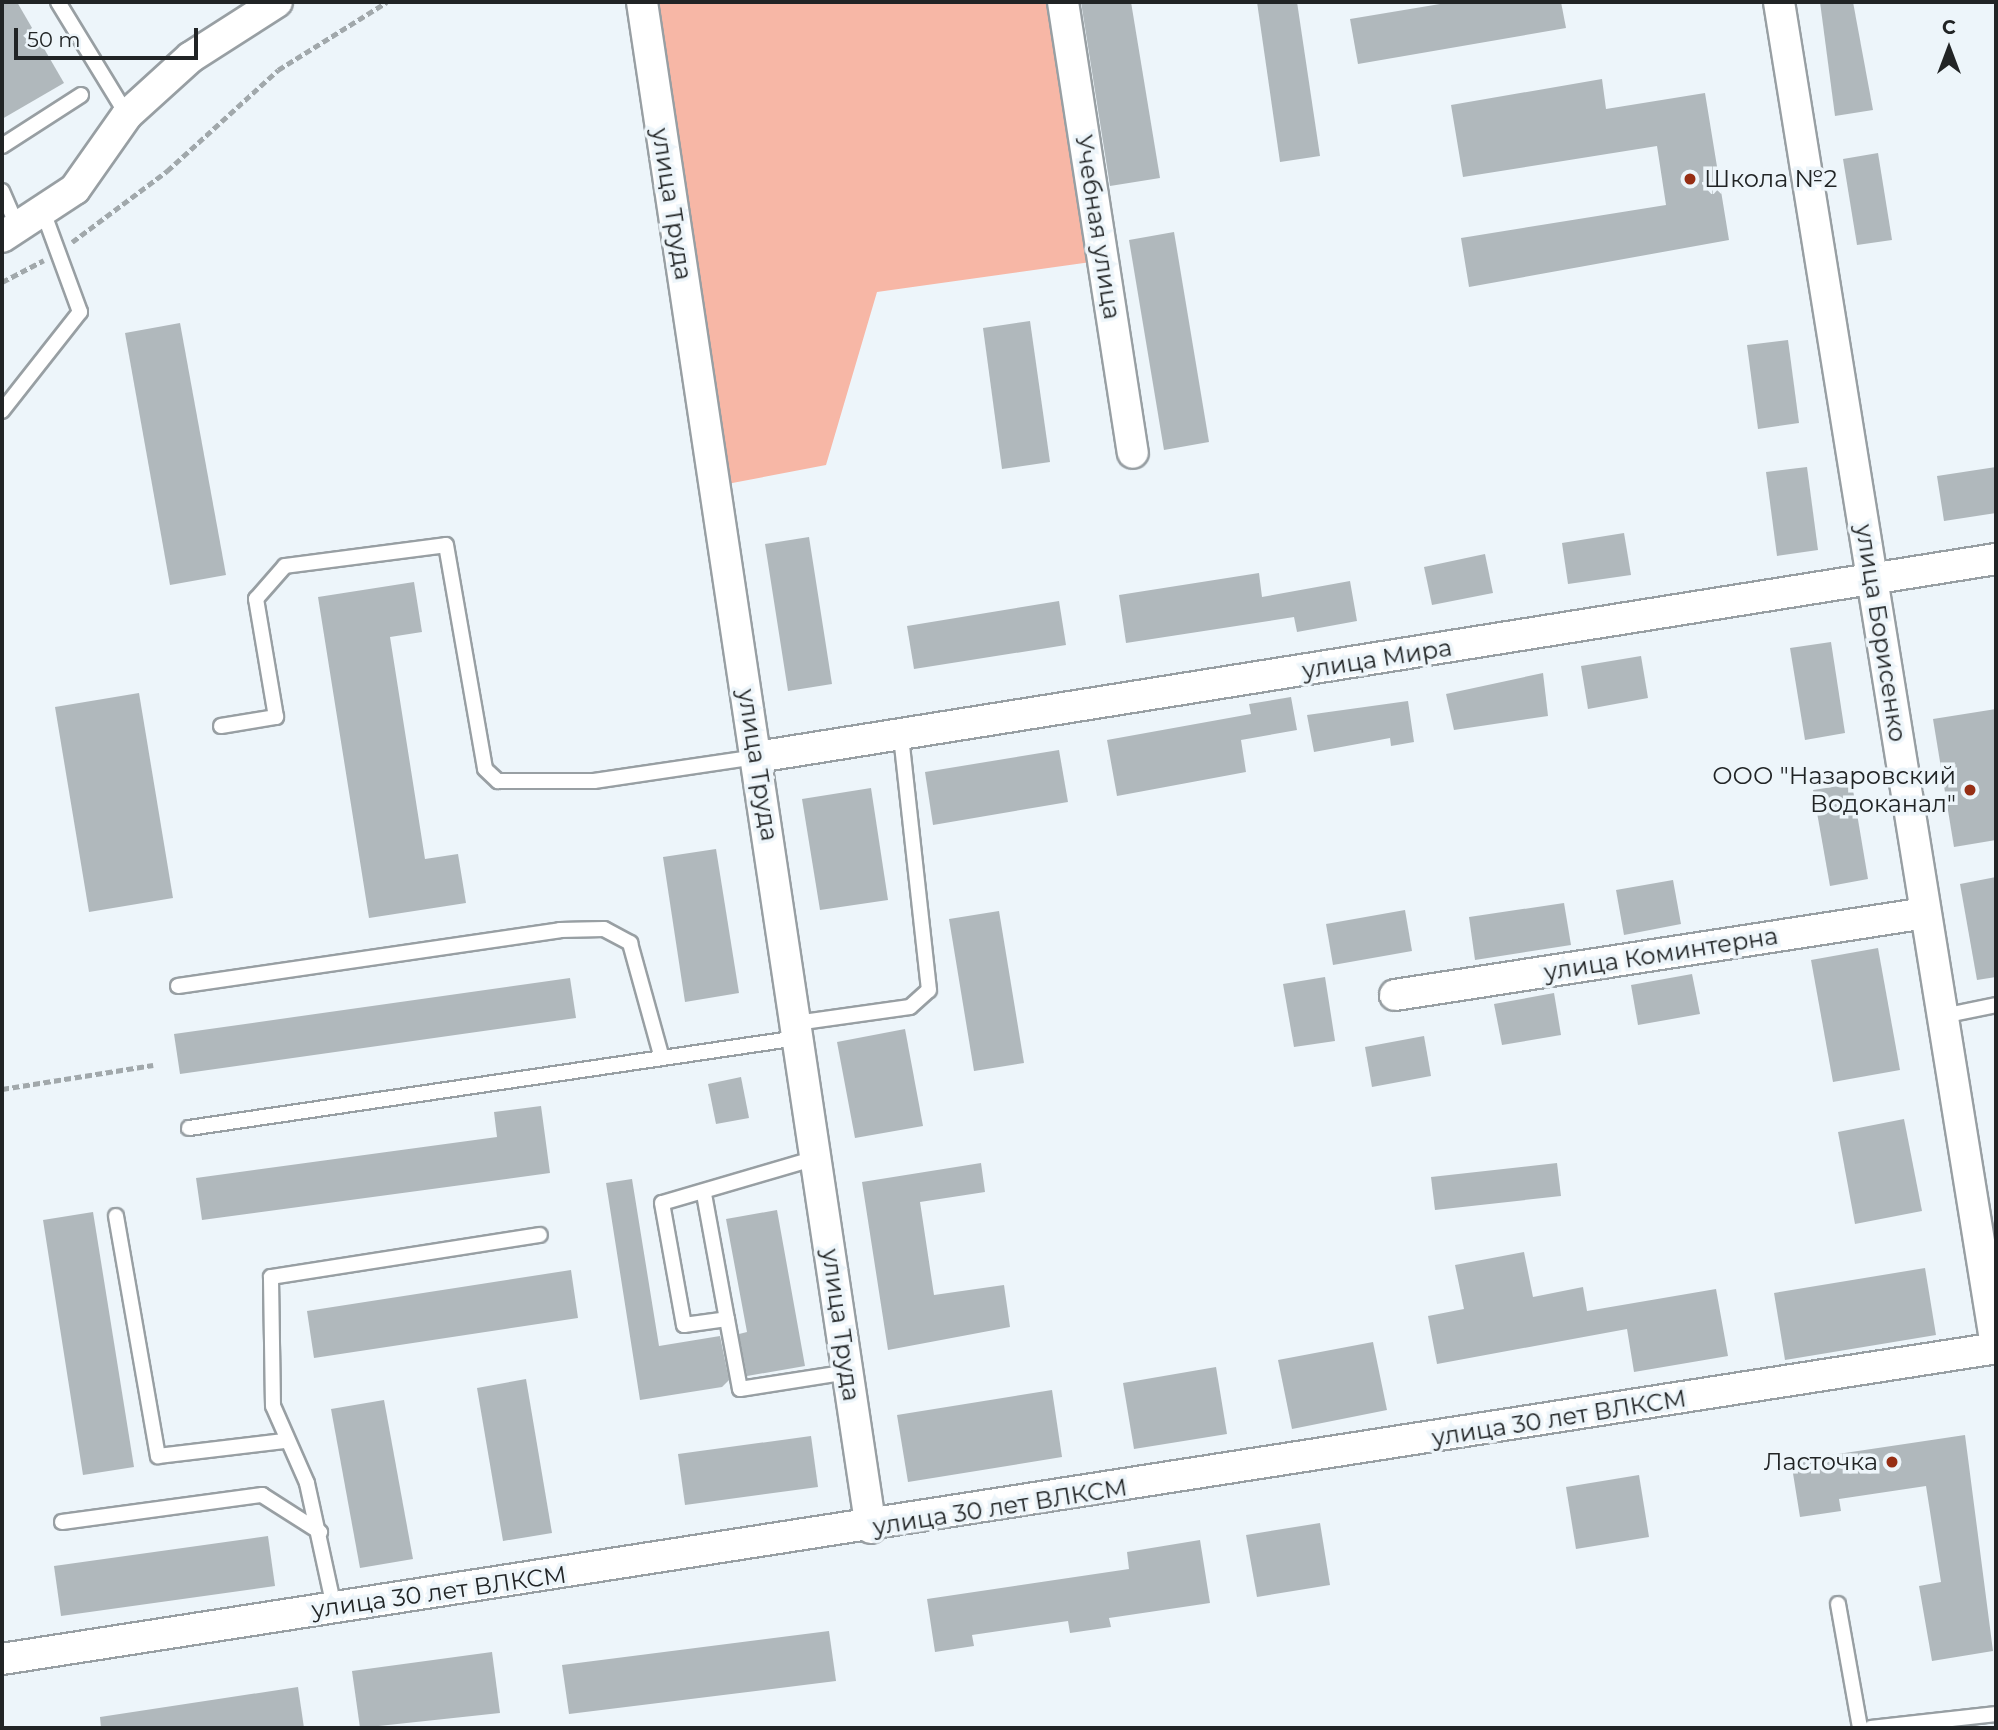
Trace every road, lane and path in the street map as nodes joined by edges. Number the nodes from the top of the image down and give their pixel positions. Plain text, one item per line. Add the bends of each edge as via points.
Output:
1 (58, 2) edge
2 (276, 2) edge
3 (387, 2) edge
4 (642, 2) edge
5 (1063, 2) edge
6 (1779, 2) edge
7 (81, 95) dead end
8 (127, 115) junction
9 (2, 146) edge
10 (2, 191) edge
11 (44, 214) junction
12 (10, 233) edge
13 (58, 253) junction
14 (2, 282) edge
15 (2, 411) edge
16 (1133, 453) dead end
17 (1996, 559) edge
18 (1872, 577) junction
19 (221, 726) dead end
20 (901, 737) junction
21 (757, 757) junction
22 (1926, 913) junction
23 (178, 986) dead end
24 (1395, 995) dead end
25 (1996, 1005) edge
26 (1943, 1016) junction
27 (797, 1030) junction
28 (662, 1058) junction
29 (153, 1065) dead end
30 (2, 1089) edge
31 (188, 1128) dead end
32 (816, 1158) junction
33 (704, 1194) junction
34 (116, 1216) dead end
35 (541, 1235) dead end
36 (727, 1319) junction
37 (1996, 1347) edge
38 (848, 1372) junction
39 (284, 1441) junction
40 (62, 1522) dead end
41 (871, 1528) junction
42 (320, 1532) junction
43 (1838, 1604) dead end
44 (334, 1607) junction
45 (2, 1659) edge
46 (1996, 1714) edge
47 (1860, 1728) edge
48 (1871, 1728) edge

1 - 8 lane
2 - 8 street via 191,57
3 - 13 path via 278,70 167,171
4 - 21 street, улица Труда
5 - 16 street, Учебная улица
6 - 18 street, улица Борисенко
7 - 9 lane
8 - 11 street via 75,189
10 - 12 lane
11 - 12 street
11 - 13 lane
13 - 14 path
13 - 15 lane via 79,312
17 - 18 street, улица Мира
18 - 20 street, улица Мира
18 - 22 street, улица Борисенко
19 - 21 lane via 276,717 256,599 285,566 446,545 485,769 498,781 594,781
20 - 21 street, улица Мира
20 - 27 lane via 929,990 910,1007
21 - 27 street, улица Труда
22 - 24 street, улица Коминтерна
22 - 26 street, улица Борисенко
23 - 28 lane via 604,929 630,943
25 - 26 lane
26 - 37 street, улица Борисенко
27 - 28 lane
27 - 32 street, улица Труда
28 - 31 lane
29 - 30 path
32 - 33 lane via 755,1171
32 - 38 street, улица Труда
33 - 36 lane
33 - 36 lane via 662,1203 684,1325
34 - 39 lane via 158,1456
35 - 39 lane via 271,1277 273,1406
36 - 38 lane via 740,1390
37 - 41 street, улица 30 лет ВЛКСМ
38 - 41 street, улица Труда
39 - 42 lane via 307,1483
40 - 42 lane via 262,1494
41 - 44 street, улица 30 лет ВЛКСМ
42 - 44 lane
43 - 47 lane
44 - 45 street, улица 30 лет ВЛКСМ
46 - 48 lane

